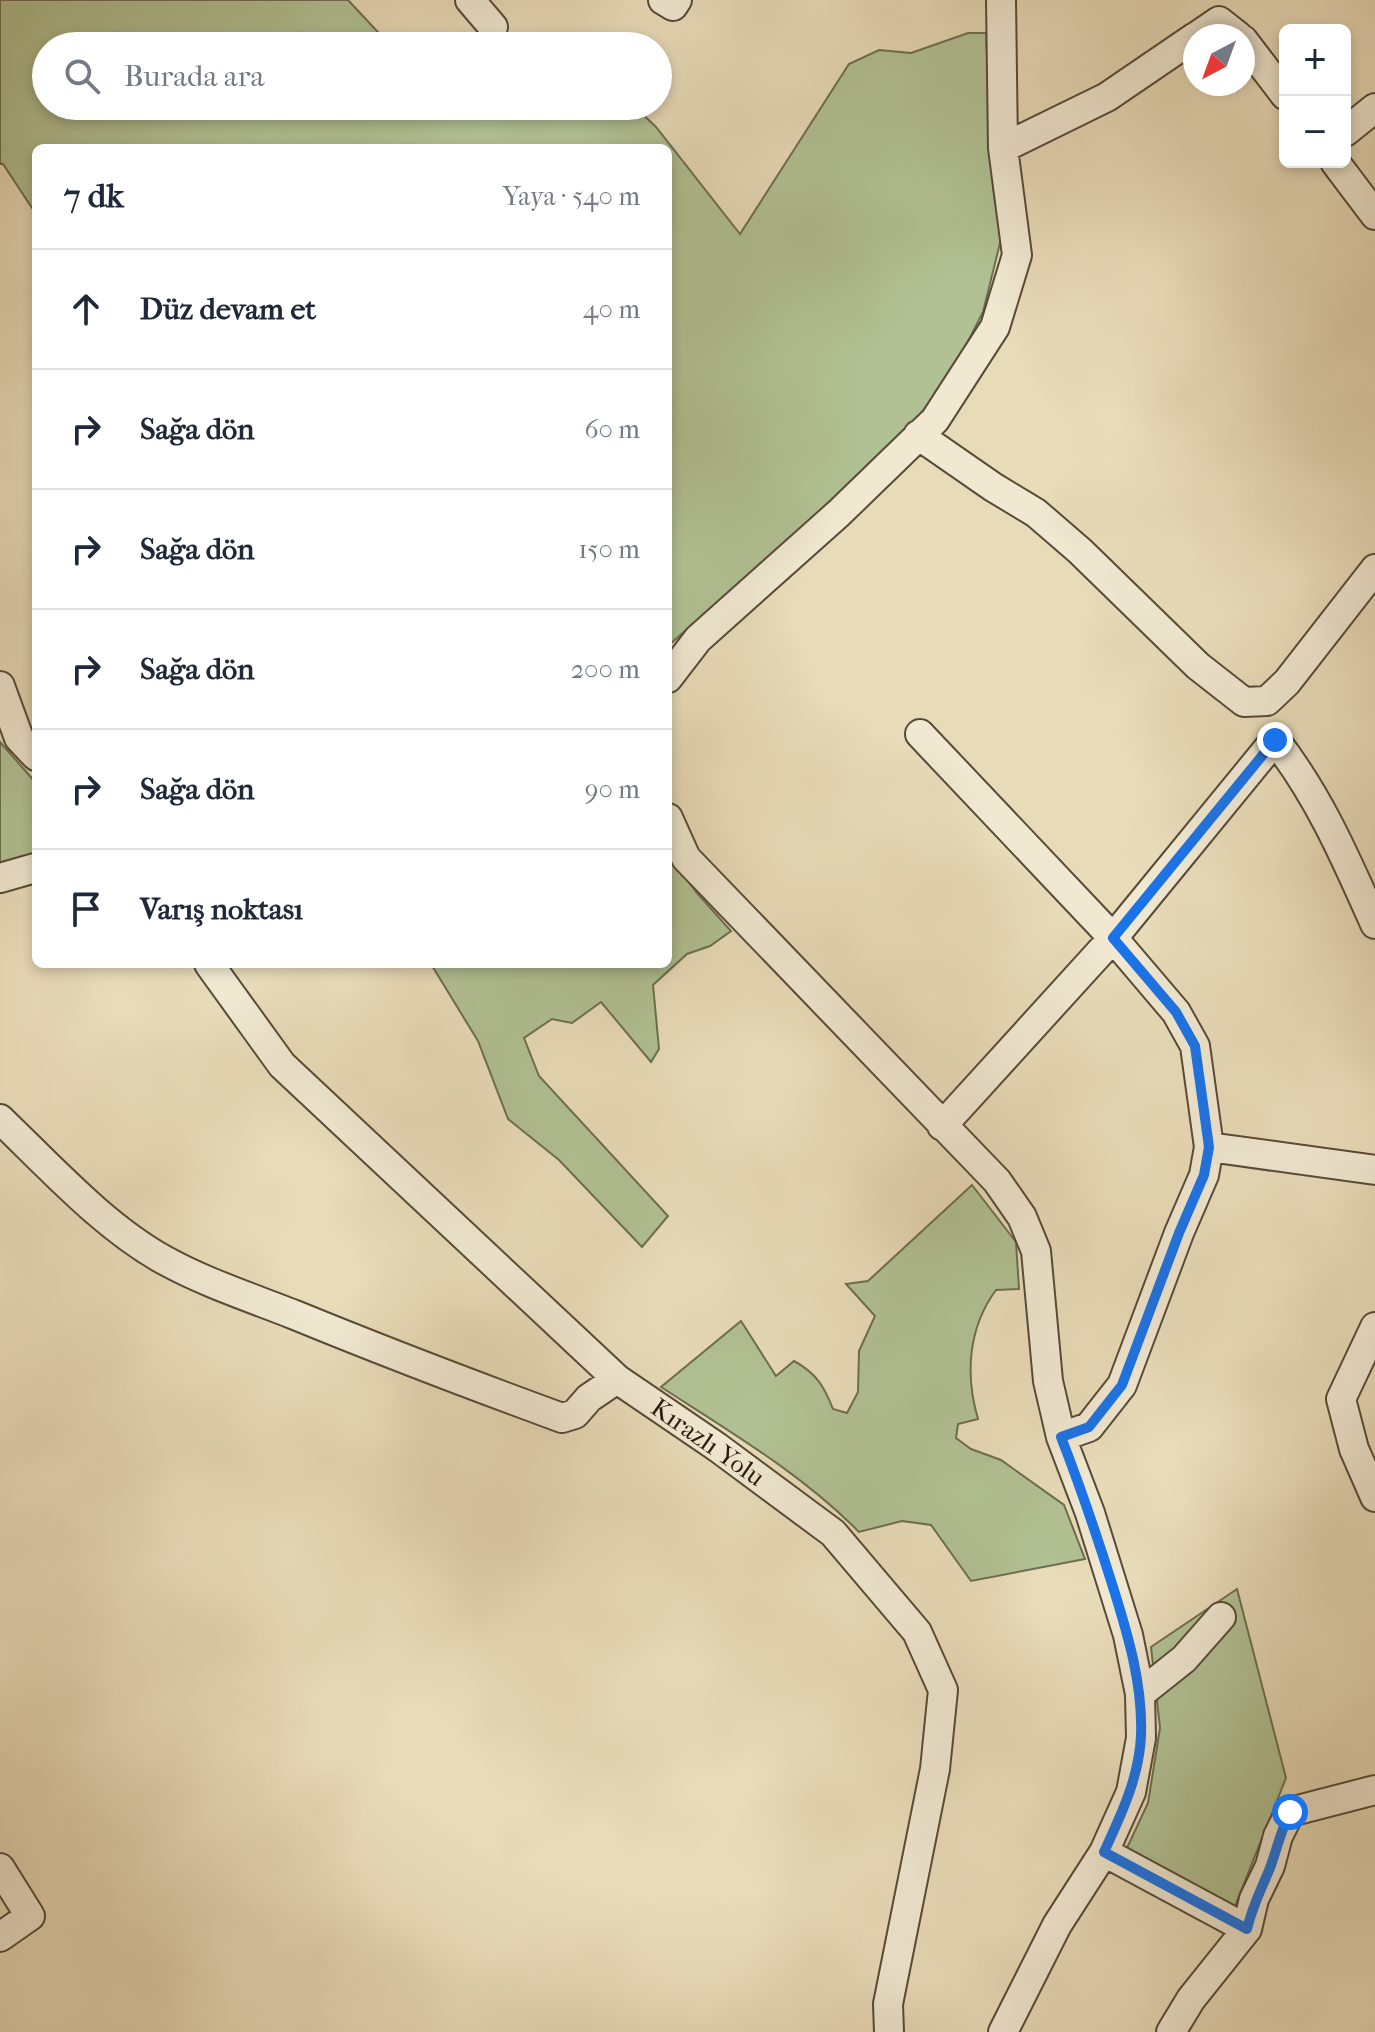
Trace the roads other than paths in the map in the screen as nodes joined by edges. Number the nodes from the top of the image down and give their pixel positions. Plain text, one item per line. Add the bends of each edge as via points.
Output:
1 (470, 0) edge
2 (663, 0) edge
3 (677, 0) edge
4 (1001, 0) edge
5 (493, 27) dead end
6 (1183, 46) edge
7 (1255, 56) edge
8 (1279, 87) edge
9 (1375, 108) edge
10 (1351, 127) edge
11 (1003, 148) junction
12 (1340, 168) edge
13 (1375, 215) edge
14 (918, 435) junction
15 (1375, 569) edge
16 (672, 673) edge
17 (0, 686) edge
18 (920, 734) dead end
19 (32, 752) edge
20 (672, 827) edge
21 (32, 869) edge
22 (0, 878) edge
23 (1375, 924) edge
24 (1113, 938) junction
25 (212, 968) edge
26 (0, 1119) edge
27 (942, 1126) junction
28 (1209, 1147) junction
29 (1375, 1170) edge
30 (1375, 1327) edge
31 (617, 1379) junction
32 (1061, 1437) junction
33 (1375, 1497) edge
34 (1221, 1617) dead end
35 (1140, 1694) junction
36 (1375, 1790) edge
37 (1104, 1852) junction
38 (0, 1868) edge
39 (1247, 1929) junction
40 (0, 1937) edge
41 (889, 2032) edge
42 (1003, 2032) edge
43 (1171, 2032) edge

1 - 5 street
2 - 3 street via 673,6
4 - 11 street
6 - 11 street via 1107,97
7 - 8 street
9 - 10 street
11 - 14 street via 1017,255 995,327 935,420
12 - 13 street
14 - 15 street via 1036,513 1198,666 1244,702 1267,701 1287,682
14 - 16 street via 698,639
17 - 19 street via 19,738
18 - 24 street
20 - 27 street via 686,858
21 - 22 street
23 - 24 street via 1327,817 1275,740
24 - 27 street
24 - 28 street via 1176,1012 1195,1046
25 - 31 street, Kırazlı Yolu via 282,1065
26 - 31 street via 129,1237 166,1261 247,1296 562,1418 575,1414
27 - 32 street via 997,1181 1022,1217 1036,1251 1048,1381
28 - 29 street
28 - 32 street via 1204,1175 1122,1385 1089,1427
30 - 33 street via 1341,1399 1354,1449
31 - 41 street, Kırazlı Yolu via 833,1533 917,1632 943,1690 935,1769 888,2004
32 - 35 street via 1128,1635
34 - 35 street via 1184,1659
35 - 37 street via 1141,1738 1131,1792
36 - 39 street via 1290,1812
37 - 39 street
37 - 42 street via 1057,1925
38 - 40 street via 30,1916
39 - 43 street

